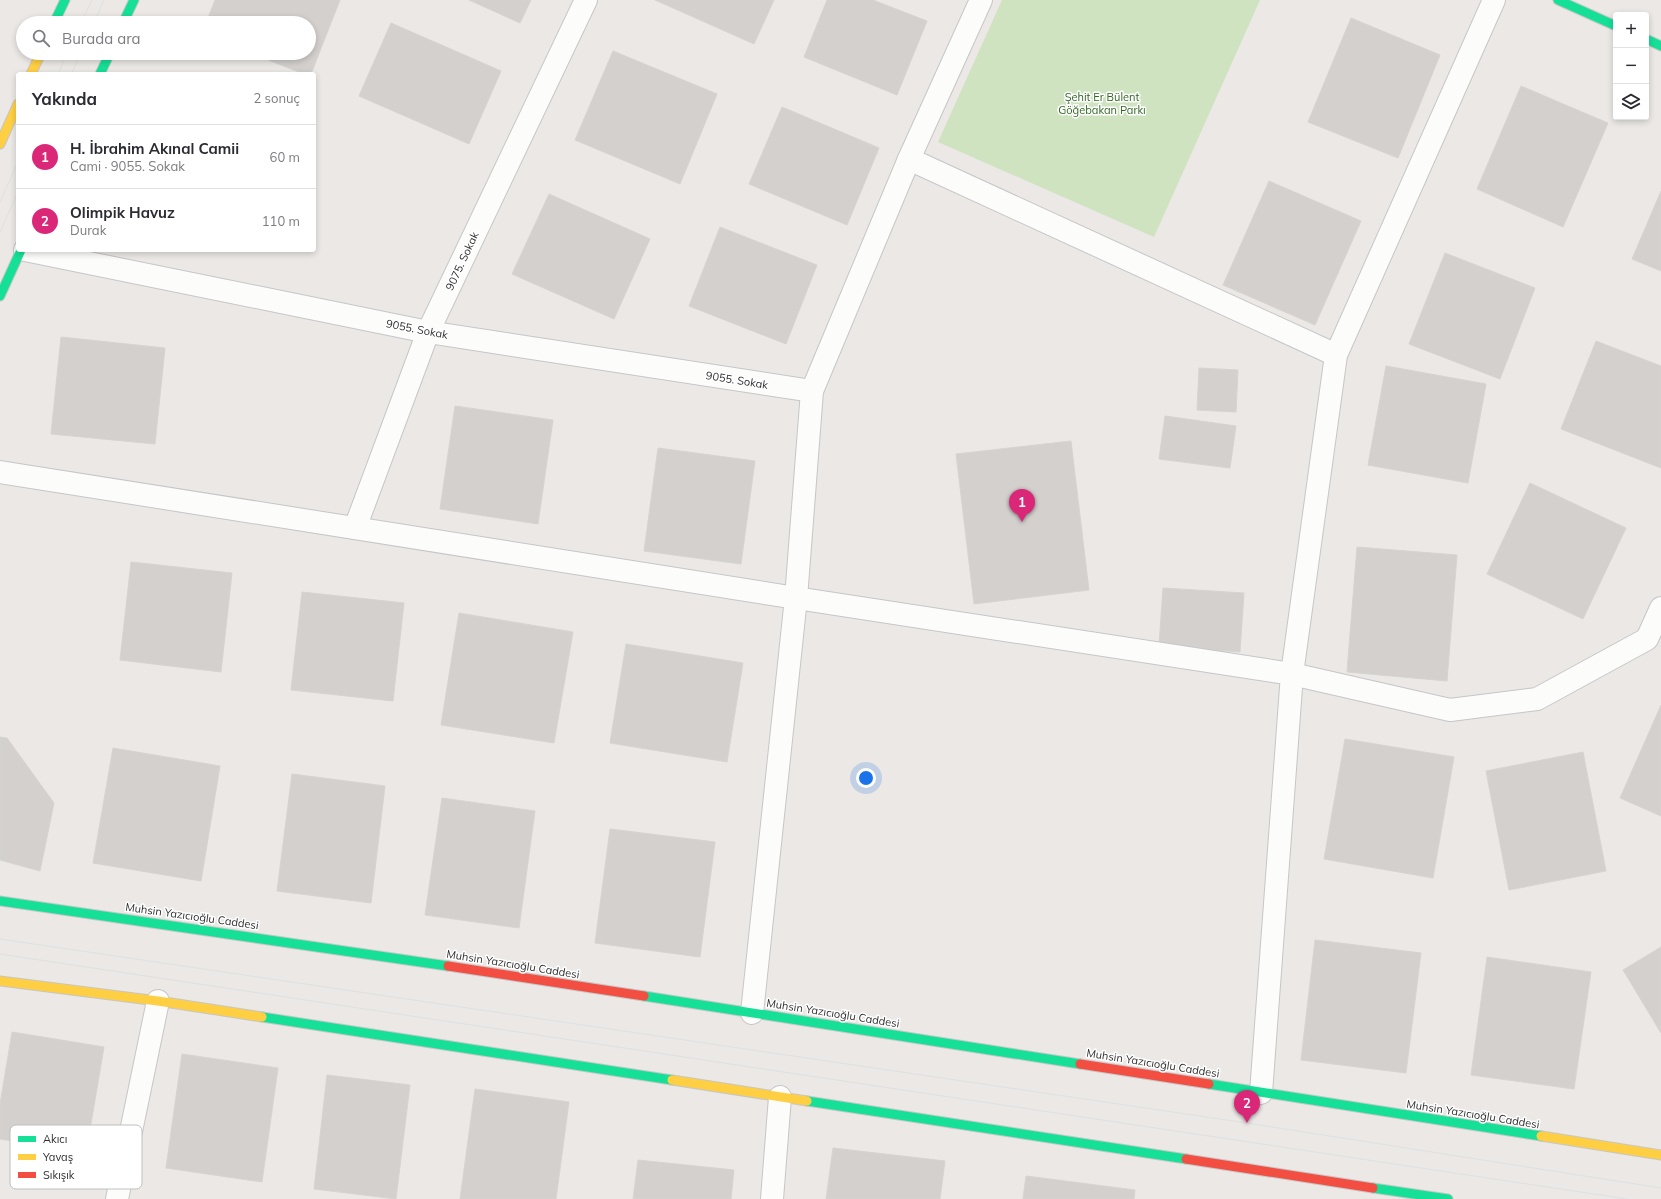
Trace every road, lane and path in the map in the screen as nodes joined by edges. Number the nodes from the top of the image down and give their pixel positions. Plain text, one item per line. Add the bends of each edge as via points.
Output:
1 (65, 0) edge
2 (134, 0) edge
3 (586, 0) edge
4 (981, 0) edge
5 (1494, 0) edge
6 (1558, 0) edge
7 (57, 16) edge
8 (126, 16) edge
9 (1613, 25) edge
10 (1649, 40) edge
11 (1661, 46) edge
12 (38, 60) edge
13 (107, 60) edge
14 (33, 72) edge
15 (101, 72) edge
16 (16, 108) edge
17 (0, 144) edge
18 (909, 159) junction
19 (20, 252) edge
20 (36, 252) edge
21 (0, 296) edge
22 (428, 332) junction
23 (1336, 355) junction
24 (812, 391) junction
25 (0, 472) edge
26 (354, 528) junction
27 (796, 598) junction
28 (1661, 608) edge
29 (1654, 642) edge
30 (1292, 674) junction
31 (0, 901) edge
32 (0, 981) edge
33 (158, 1001) junction
34 (752, 1013) junction
35 (1261, 1093) junction
36 (780, 1098) junction
37 (132, 1125) edge
38 (1661, 1149) edge
39 (1648, 1153) junction
40 (1661, 1155) edge
41 (119, 1189) edge
42 (1371, 1194) edge
43 (117, 1199) edge
44 (772, 1199) edge
45 (1448, 1199) edge

1 - 7 main road
2 - 8 main road
3 - 22 street, 9075. Sokak
4 - 18 street
5 - 23 street
6 - 9 main road
10 - 11 main road
12 - 14 main road
13 - 15 main road
16 - 17 main road
18 - 23 street
18 - 24 street
19 - 21 main road
20 - 22 street, 9055. Sokak
22 - 24 street, 9055. Sokak
22 - 26 street, 9075. Sokak
23 - 30 street
24 - 27 street
25 - 26 street
26 - 27 street
27 - 30 street
27 - 34 street
28 - 29 street
29 - 30 street via 1537,699 1450,710
30 - 35 street
31 - 34 main road, Muhsin Yazıcıoğlu Caddesi
32 - 33 main road
33 - 36 main road
33 - 37 street
34 - 35 main road, Muhsin Yazıcıoğlu Caddesi
35 - 39 main road, Muhsin Yazıcıoğlu Caddesi
36 - 42 main road
36 - 44 street
38 - 39 main road
39 - 40 main road, Muhsin Yazıcıoğlu Caddesi
41 - 43 street
42 - 45 main road

